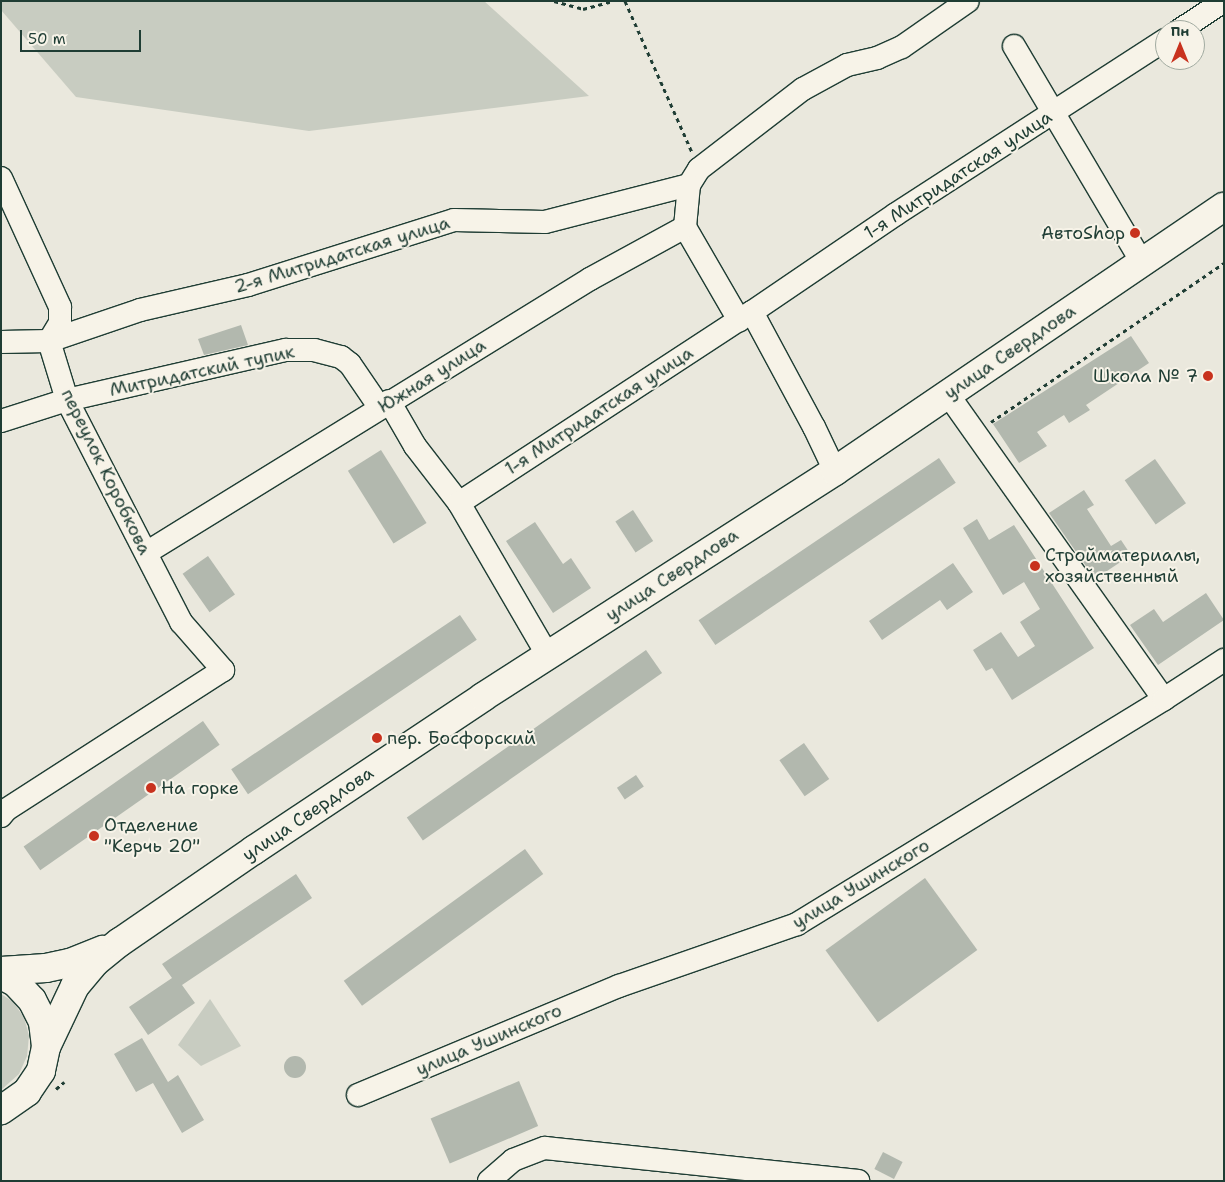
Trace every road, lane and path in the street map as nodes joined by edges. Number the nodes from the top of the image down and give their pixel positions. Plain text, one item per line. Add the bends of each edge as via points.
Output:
1 (554, 1) edge
2 (612, 1) edge
3 (625, 1) edge
4 (968, 1) edge
5 (1224, 1) edge
6 (1195, 20) edge
7 (1014, 46) dead end
8 (1155, 47) edge
9 (1055, 113) junction
10 (694, 177) junction
11 (1, 178) edge
12 (1224, 207) edge
13 (685, 227) junction
14 (1224, 263) edge
15 (1143, 264) junction
16 (746, 316) junction
17 (50, 341) junction
18 (1, 342) edge
19 (947, 393) junction
20 (67, 400) junction
21 (385, 404) junction
22 (1, 421) edge
23 (974, 434) junction
24 (835, 471) junction
25 (459, 503) junction
26 (146, 553) junction
27 (548, 656) junction
28 (1224, 660) edge
29 (1164, 699) junction
30 (1, 816) edge
31 (120, 942) junction
32 (1, 971) edge
33 (1, 975) edge
34 (46, 1047) junction
35 (358, 1094) dead end
36 (2, 1110) edge
37 (489, 1181) edge
38 (858, 1181) edge

1 - 2 path via 583,9
3 - 10 path
4 - 10 street, 2-я Митридатская улица via 902,47 878,58 846,65 802,89
5 - 6 street
7 - 9 street
8 - 9 street, 1-я Митридатская улица
9 - 15 street
9 - 16 street, 1-я Митридатская улица via 896,214
10 - 13 street
10 - 17 street, 2-я Митридатская улица via 545,222 454,220 248,285 140,310
11 - 17 street via 60,306 60,324
12 - 15 main road, улица Свердлова
13 - 16 street
13 - 21 street, Южная улица via 590,279
14 - 23 path
15 - 19 main road, улица Свердлова
16 - 24 street via 814,427
16 - 25 street, 1-я Митридатская улица
17 - 18 street, 2-я Митридатская улица
17 - 20 street, переулок Коробкова
19 - 23 street
19 - 24 main road, улица Свердлова
20 - 21 street, Митридатский тупик via 286,350 314,350 340,357 350,364
20 - 22 street, Митридатский тупик
20 - 26 street, переулок Коробкова
21 - 25 street, Митридатский тупик
21 - 26 street, Южная улица
23 - 29 street
24 - 27 main road, улица Свердлова
25 - 27 street, Митридатский тупик
26 - 30 street, переулок Коробкова via 181,622 222,670
27 - 31 main road, улица Свердлова via 262,844
28 - 29 street, улица Ушинского
29 - 35 street, улица Ушинского via 797,924 619,986
31 - 32 main road via 70,963
31 - 34 main road via 95,962 74,986
33 - 34 main road via 15,982 32,1000 43,1022
34 - 36 main road via 41,1071 27,1092
37 - 38 street via 513,1160 545,1148

